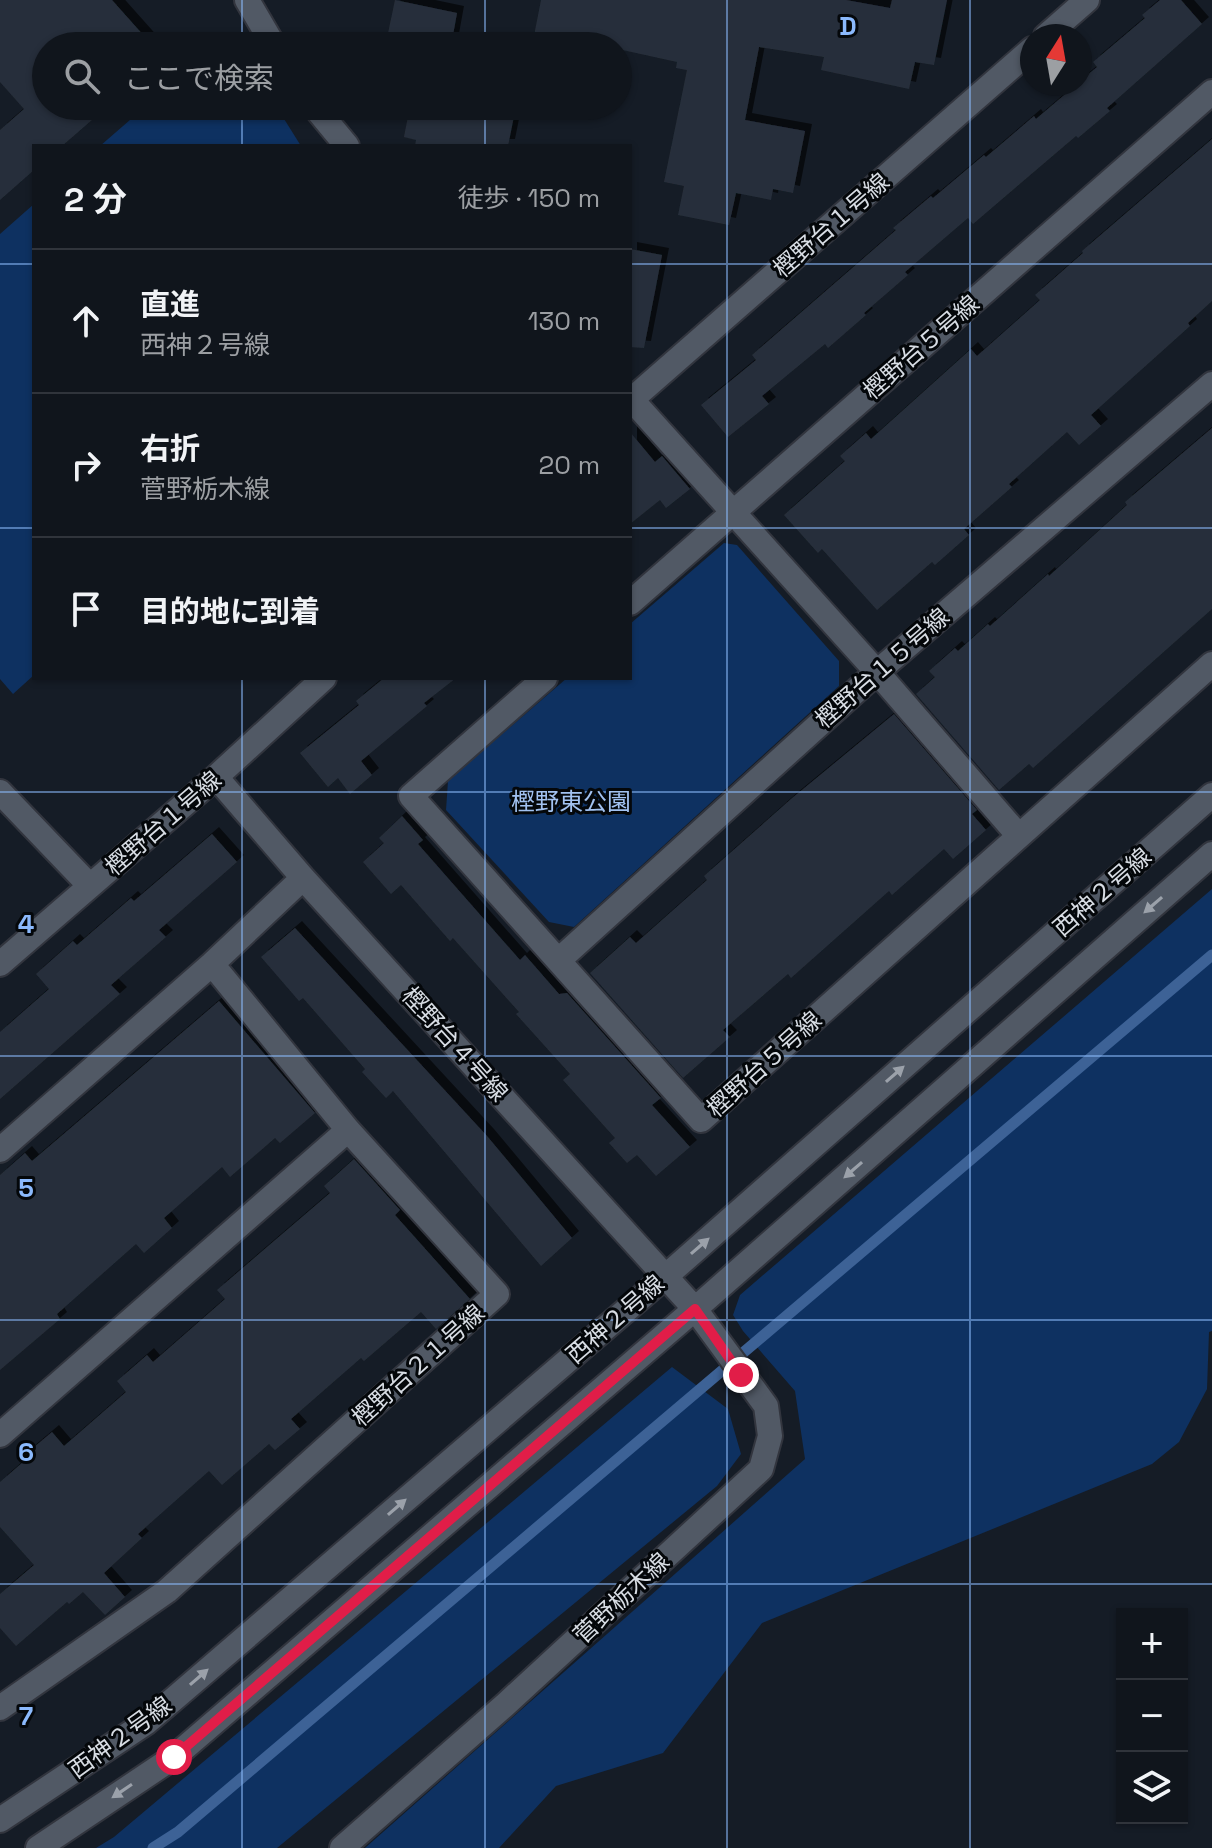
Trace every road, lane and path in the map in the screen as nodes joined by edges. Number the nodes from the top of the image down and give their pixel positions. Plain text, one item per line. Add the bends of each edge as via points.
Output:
1 (247, 0) edge
2 (1087, 0) edge
3 (1060, 24) edge
4 (266, 32) edge
5 (1020, 60) edge
6 (1212, 92) edge
7 (326, 120) edge
8 (345, 144) edge
9 (1212, 384) edge
10 (632, 399) edge
11 (632, 401) edge
12 (734, 512) junction
13 (632, 601) edge
14 (1212, 664) edge
15 (877, 672) junction
16 (322, 680) edge
17 (543, 680) edge
18 (216, 777) junction
19 (0, 792) edge
20 (1212, 795) edge
21 (1018, 835) junction
22 (1212, 854) edge
23 (303, 878) junction
24 (90, 886) junction
25 (559, 960) junction
26 (0, 964) edge
27 (212, 964) junction
28 (348, 1130) junction
29 (0, 1150) edge
30 (666, 1276) junction
31 (695, 1309) junction
32 (0, 1435) edge
33 (0, 1708) edge
34 (0, 1820) edge
35 (38, 1848) edge
36 (342, 1848) edge

1 - 4 street
2 - 3 street
5 - 10 street, 樫野台１号線
6 - 12 street, 樫野台５号線
7 - 8 street
9 - 15 street, 樫野台１５号線
11 - 12 street
12 - 13 street, 樫野台５号線
12 - 15 street
14 - 21 street, 樫野台５号線
15 - 21 street
15 - 25 street, 樫野台１５号線
16 - 18 street, 樫野台１号線
17 - 25 street, 樫野台５号線 via 411,796
18 - 23 street, 樫野台４号線
18 - 24 street, 樫野台１号線
19 - 24 street
30 -> 20 street, 西神２号線
21 - 25 street, 樫野台５号線 via 701,1120
22 -> 31 street, 西神２号線
23 - 27 street
23 - 30 street, 樫野台４号線
24 - 26 street, 樫野台１号線
27 - 28 street, 樫野台２１号線
27 - 29 street
28 - 32 street
28 - 33 street, 樫野台２１号線 via 497,1294 167,1591
30 - 31 street, 樫野台４号線
34 -> 30 street, 西神２号線 via 147,1722
31 -> 35 street, 西神２号線 via 174,1757
31 - 36 street, 菅野栃木線 via 766,1406 770,1436 761,1469

